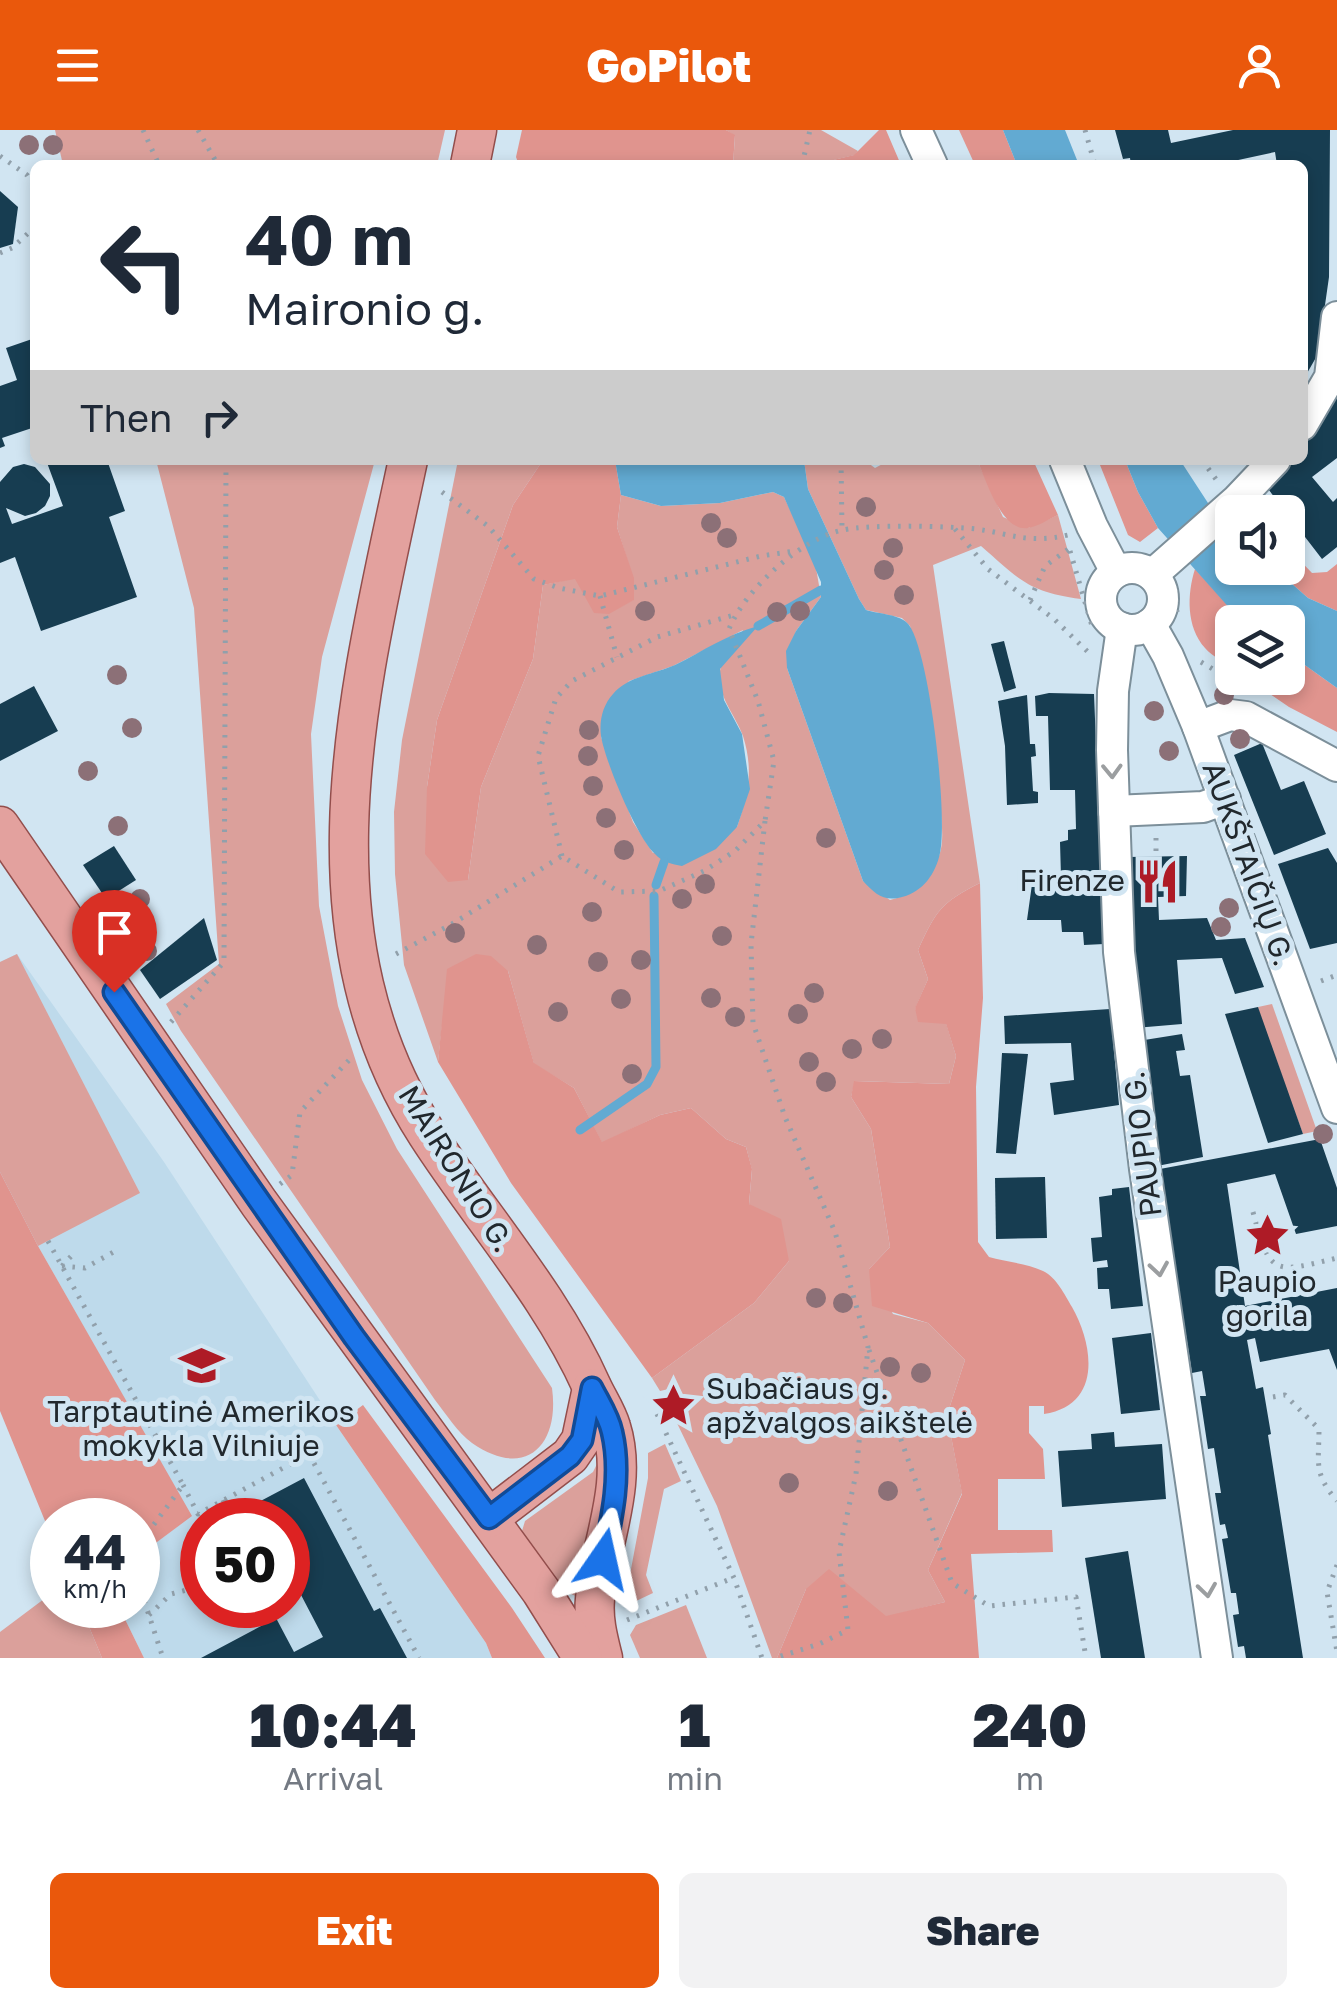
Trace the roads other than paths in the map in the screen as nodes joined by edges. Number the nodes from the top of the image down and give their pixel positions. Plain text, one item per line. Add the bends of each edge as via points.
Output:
1 (477, 130) edge
2 (916, 130) edge
3 (471, 160) edge
4 (930, 160) edge
5 (1337, 317) edge
6 (1308, 415) edge
7 (407, 465) edge
8 (1067, 465) edge
9 (1269, 465) edge
10 (1162, 566) junction
11 (1116, 572) junction
12 (1136, 626) junction
13 (1198, 727) junction
14 (1337, 766) edge
15 (1224, 799) junction
16 (1114, 812) junction
17 (0, 826) edge
18 (1337, 1108) edge
19 (592, 1388) junction
20 (489, 1518) junction
21 (609, 1641) edge
22 (582, 1658) edge
23 (1218, 1658) edge

1 - 3 main road
2 - 4 street
5 - 6 street via 1330,377
7 - 19 main road, MAIRONIO G. via 350,764 356,940 380,1038 424,1129 562,1328
8 - 11 street
9 - 10 street
10 - 11 street
10 - 12 street via 1162,604
11 - 12 street, AUKŠTAIČIŲ G. via 1104,588 1102,607 1106,616
12 - 13 street, AUKŠTAIČIŲ G. via 1168,656
12 -> 16 street, PAUPIO G. via 1113,691
13 - 14 street via 1246,717
13 - 15 street, AUKŠTAIČIŲ G.
15 - 16 street via 1203,807
15 - 18 street, AUKŠTAIČIŲ G.
16 -> 23 street, PAUPIO G. via 1119,952 1144,1169
17 - 20 main road via 269,1218
19 - 20 main road via 582,1440 570,1456
19 - 21 main road, MAIRONIO G. via 612,1428 616,1460 594,1618
20 - 22 main road

